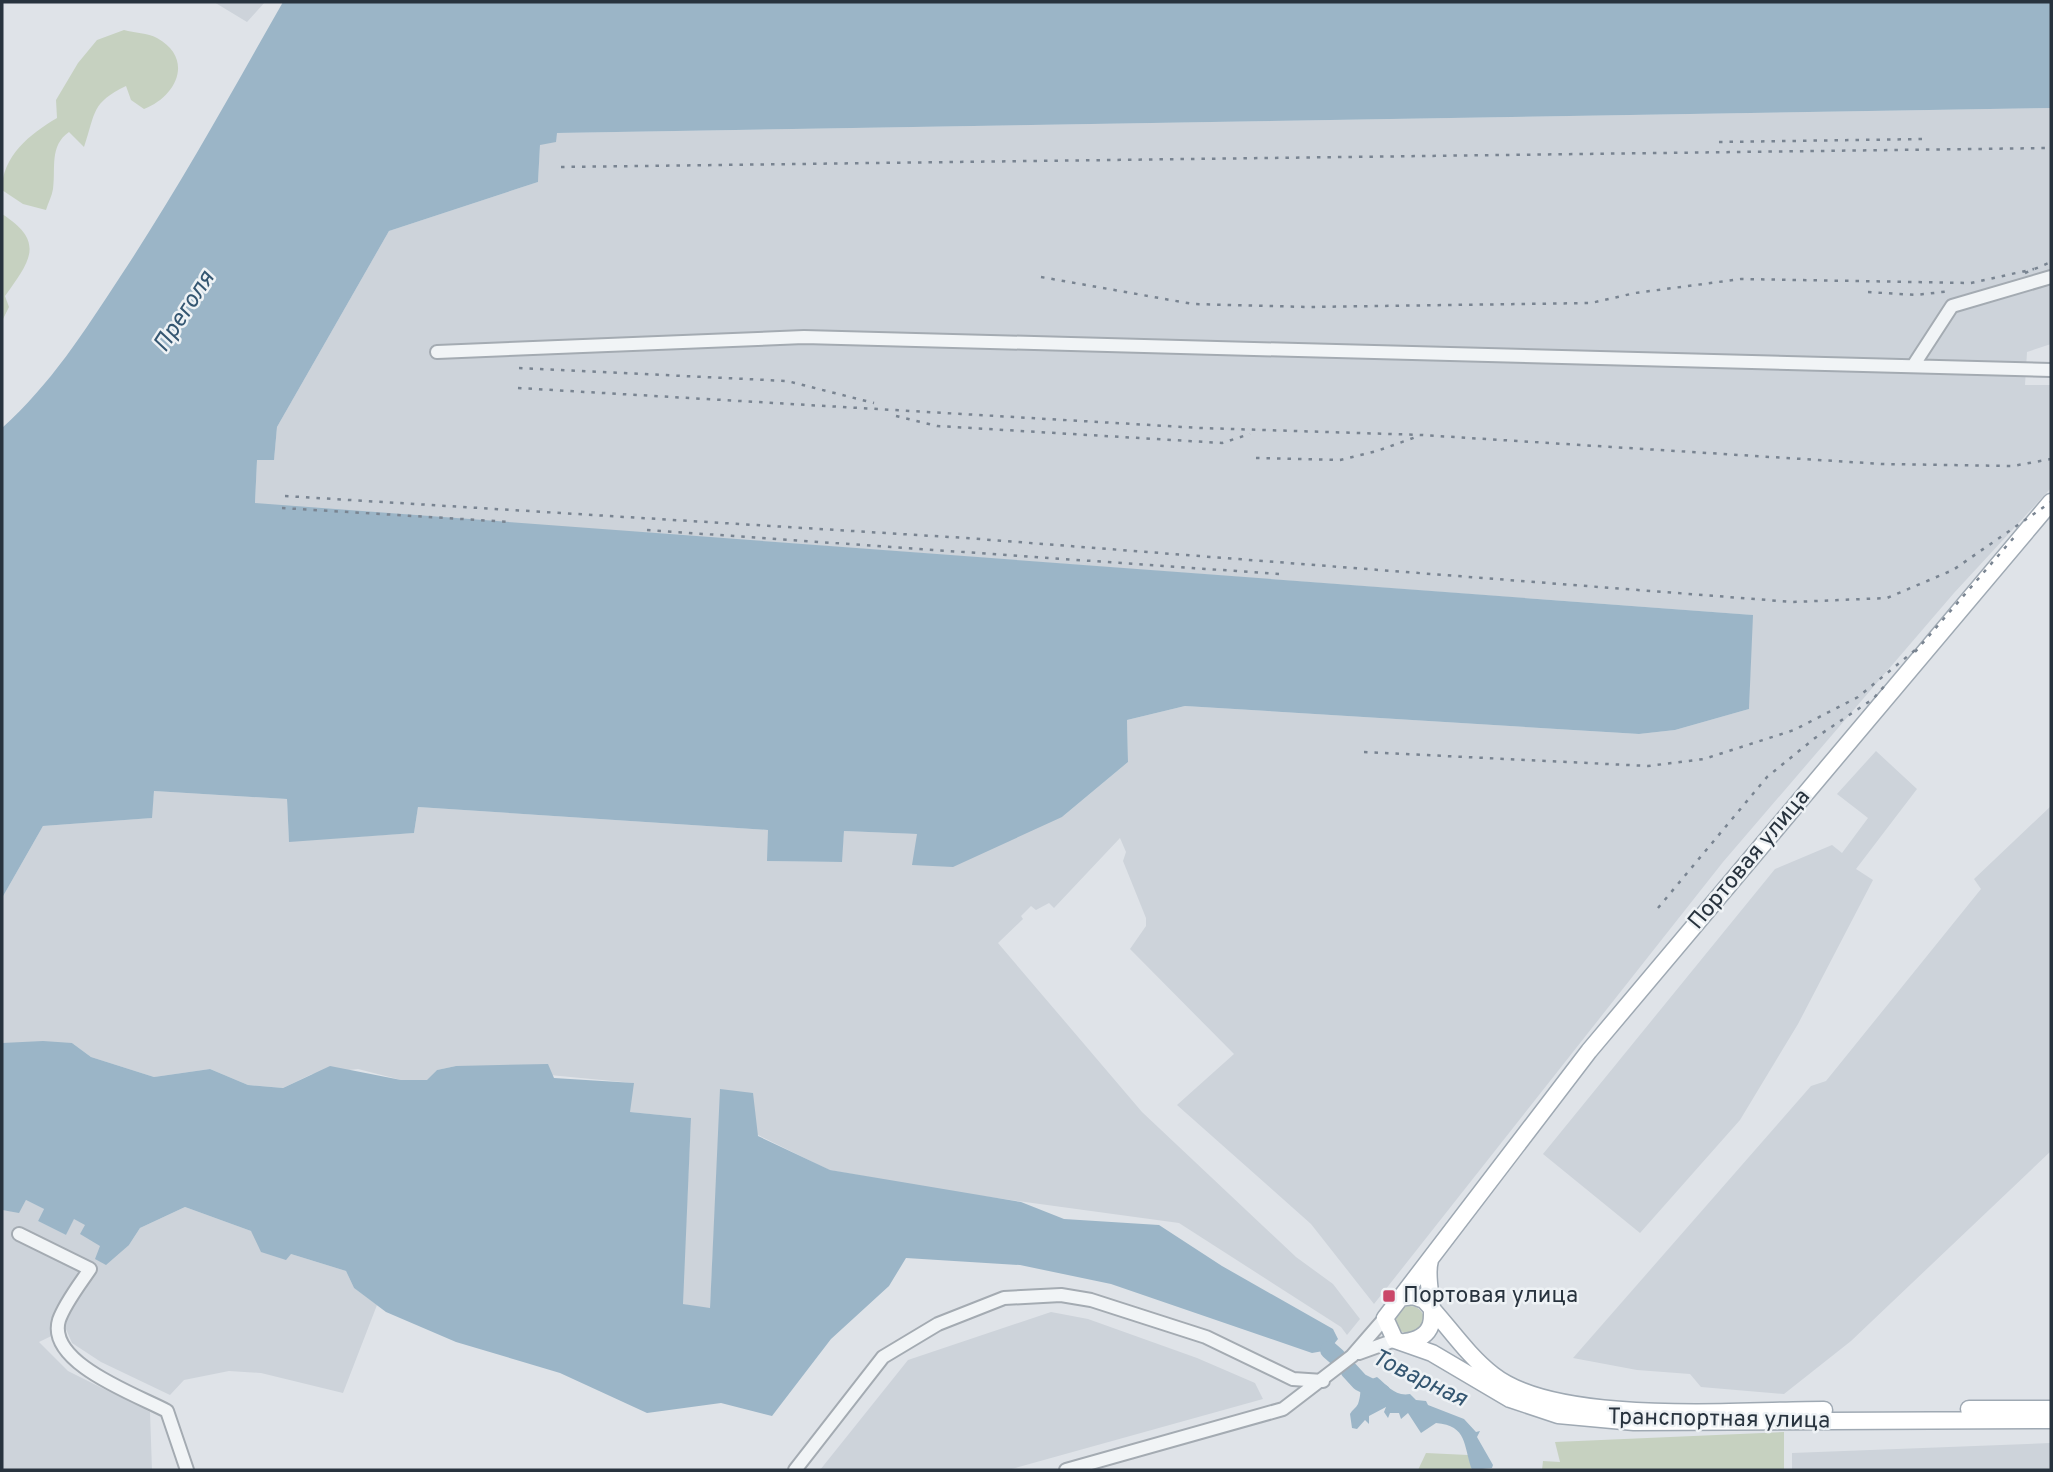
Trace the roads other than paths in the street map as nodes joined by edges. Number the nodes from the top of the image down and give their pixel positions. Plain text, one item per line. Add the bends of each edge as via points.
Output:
1 (2051, 277) edge
2 (437, 352) dead end
3 (1913, 366) junction
4 (2051, 370) edge
5 (2051, 502) edge
6 (19, 1234) dead end
7 (1431, 1257) junction
8 (1399, 1298) junction
9 (1433, 1310) junction
10 (1385, 1318) junction
11 (1400, 1341) junction
12 (1352, 1356) junction
13 (1323, 1381) junction
14 (2051, 1409) edge
15 (2051, 1420) edge
16 (187, 1470) edge
17 (796, 1470) edge
18 (1066, 1470) edge

1 - 3 street via 1952,306
2 - 3 street via 804,337
3 - 4 street
5 - 7 main road, Портовая улица via 1589,1051
6 - 16 street via 90,1269 59,1321 59,1342 74,1362 167,1411
7 - 8 main road, Портовая улица
7 - 9 main road via 1427,1278
8 - 9 main road, Транспортная улица via 1417,1296
8 - 10 main road
9 - 11 main road via 1428,1332 1419,1339
9 - 14 main road, Транспортная улица via 1492,1375 1537,1398 1573,1405 1636,1411
10 - 11 main road
10 - 12 street
11 - 12 street
11 - 15 main road, Транспортная улица via 1432,1353 1510,1399 1558,1415 1634,1422
12 - 13 street
13 - 17 street via 1293,1380 1206,1337 1091,1300 1061,1295 1004,1298 938,1324 883,1357
13 - 18 street via 1283,1409

